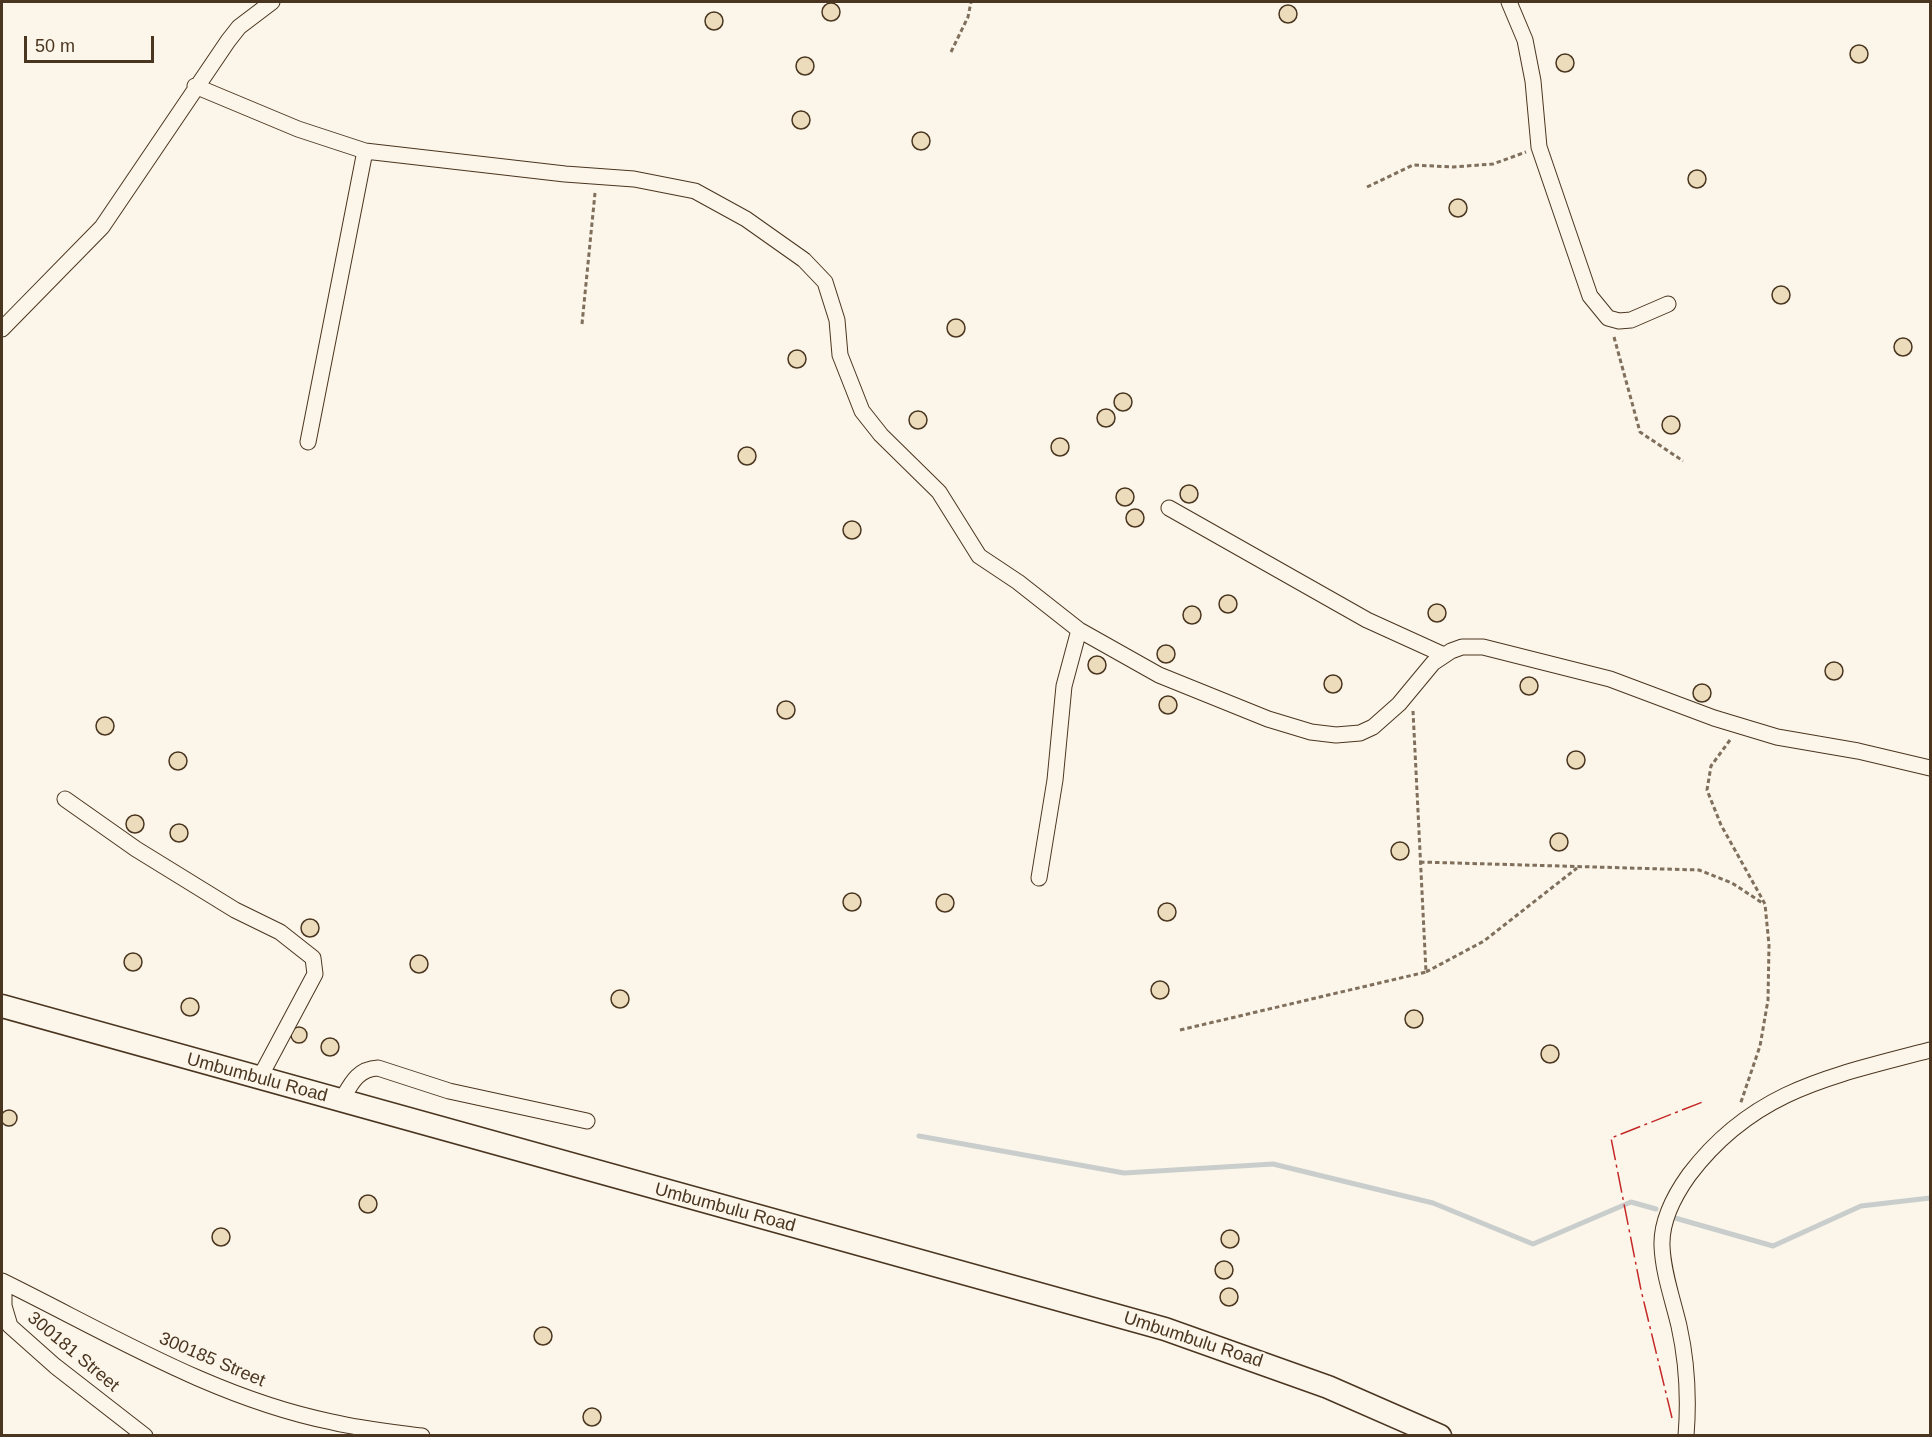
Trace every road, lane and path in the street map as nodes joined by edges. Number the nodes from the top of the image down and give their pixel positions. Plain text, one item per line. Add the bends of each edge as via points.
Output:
1 (272, 2) edge
2 (971, 2) edge
3 (1509, 2) edge
4 (951, 52) dead end
5 (195, 86) junction
6 (1539, 147) junction
7 (365, 151) junction
8 (596, 176) junction
9 (1367, 187) dead end
10 (1668, 304) dead end
11 (1608, 318) junction
12 (582, 324) dead end
13 (2, 329) edge
14 (308, 442) dead end
15 (1683, 461) dead end
16 (1169, 508) dead end
17 (1079, 630) junction
18 (1444, 655) junction
19 (1412, 689) junction
20 (1740, 727) junction
21 (1930, 768) edge
22 (65, 799) dead end
23 (1420, 862) junction
24 (1578, 867) junction
25 (1039, 878) dead end
26 (1765, 904) junction
27 (1426, 972) junction
28 (2, 1006) edge
29 (1180, 1030) dead end
30 (1930, 1050) edge
31 (259, 1079) junction
32 (341, 1101) junction
33 (586, 1120) dead end
34 (1730, 1132) junction
35 (3, 1282) edge
36 (145, 1436) edge
37 (422, 1436) edge
38 (1440, 1436) edge
39 (1686, 1436) edge

1 - 5 street via 239,27
2 - 4 path
3 - 6 street via 1525,40
5 - 7 street via 298,129
5 - 13 street via 102,227
6 - 9 path via 1493,164 1413,165
6 - 11 street via 1590,296
7 - 8 street
7 - 14 street
8 - 12 path
8 - 17 street via 634,178 695,191 746,219 804,260 825,282 837,320 840,355 862,411 939,492 979,556
10 - 11 street via 1631,320
11 - 15 path via 1640,432
16 - 18 street via 1366,620
17 - 19 street via 1160,675 1268,719 1311,732 1360,733 1387,717
17 - 25 street via 1064,686 1055,780
18 - 19 street
18 - 20 street via 1462,647 1483,647 1610,679
19 - 23 path
20 - 21 street
20 - 26 path via 1711,766 1707,790 1721,825
22 - 31 street via 136,849 235,910 280,932 313,958 315,974
23 - 24 path
23 - 27 path
24 - 26 path via 1699,870 1732,883
24 - 27 path via 1484,941
26 - 34 path via 1768,1000 1760,1046
27 - 29 path
28 - 31 main road, Umbumbulu Road
30 - 34 street via 1796,1088 1767,1103
31 - 32 main road, Umbumbulu Road
32 - 33 street via 358,1073 378,1068 449,1091
32 - 38 main road, Umbumbulu Road via 1165,1329 1328,1387
34 - 39 street via 1699,1162 1678,1191 1663,1231 1664,1268 1684,1352
35 - 36 street, 300181 Street via 10,1326
35 - 37 street, 300185 Street via 146,1354 233,1392 331,1422

